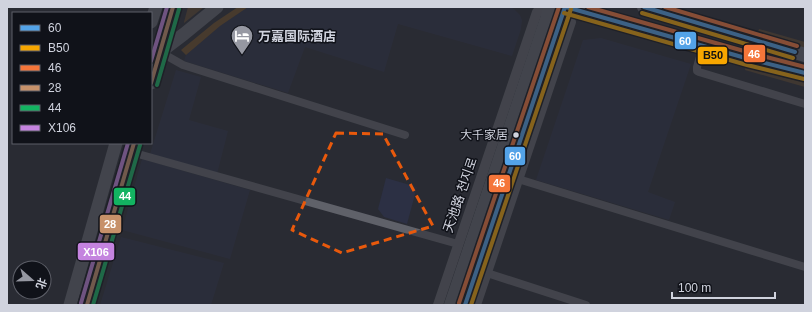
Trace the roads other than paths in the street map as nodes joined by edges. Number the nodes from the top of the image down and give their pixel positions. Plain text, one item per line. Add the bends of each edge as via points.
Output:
1 (156, 7) edge
2 (173, 7) edge
3 (217, 7) edge
4 (544, 7) edge
5 (550, 7) edge
6 (565, 7) edge
7 (644, 7) edge
8 (152, 19) edge
9 (703, 46) junction
10 (805, 55) edge
11 (156, 56) edge
12 (805, 73) edge
13 (152, 78) edge
14 (805, 104) edge
15 (405, 135) dead end
16 (116, 144) edge
17 (132, 148) edge
18 (518, 178) junction
19 (458, 244) junction
20 (805, 267) edge
21 (487, 273) junction
22 (70, 305) edge
23 (87, 305) edge
24 (438, 305) edge
25 (450, 305) edge
26 (465, 305) edge
27 (476, 305) edge
28 (586, 305) edge

1 - 8 main road
2 - 11 main road
3 - 11 main road
4 - 19 street, 天池路 천지로 via 537,12
5 - 25 main road, 天池路 천지로
6 - 9 highway
6 - 18 street via 571,22
6 - 26 main road
7 - 10 highway
9 - 12 highway
9 - 14 street via 697,67 699,72
11 - 13 main road
11 - 15 street
16 - 22 main road
17 - 19 street
17 - 23 main road
18 - 20 street
18 - 21 street
19 - 24 street, 天池路 천지로
21 - 27 street
21 - 28 street

